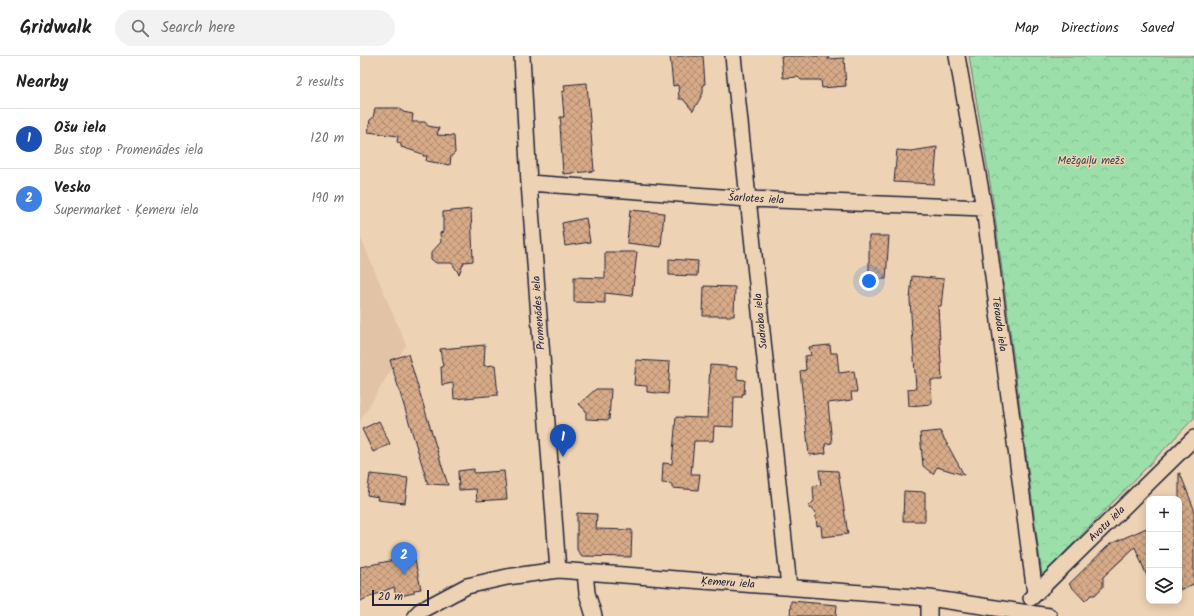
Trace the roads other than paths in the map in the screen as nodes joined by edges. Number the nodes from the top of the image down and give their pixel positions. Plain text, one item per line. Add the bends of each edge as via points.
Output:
1 (522, 56) edge
2 (733, 56) edge
3 (957, 56) edge
4 (529, 183) junction
5 (748, 199) junction
6 (984, 208) junction
7 (1194, 438) edge
8 (558, 570) junction
9 (585, 572) junction
10 (789, 587) junction
11 (1035, 593) junction
12 (929, 598) junction
13 (1020, 611) junction
14 (415, 616) edge
15 (594, 616) edge
16 (929, 616) edge
17 (1049, 616) edge

1 - 4 street, Promenādes iela
2 - 5 street, Sudraba iela
3 - 6 street, Tērauda iela
4 - 5 street, Šarlotes iela
4 - 8 street, Promenādes iela
5 - 6 street, Šarlotes iela
5 - 10 street, Sudraba iela
6 - 11 street, Tērauda iela
7 - 11 street, Avotu iela
8 - 9 street, Ķemeru iela
8 - 14 street, Ķemeru iela via 467,586
9 - 10 street, Ķemeru iela
9 - 15 street via 587,593
10 - 12 street, Ķemeru iela
11 - 13 street, Avotu iela
12 - 13 street, Ķemeru iela
12 - 16 street
13 - 17 street, Ķemeru iela

